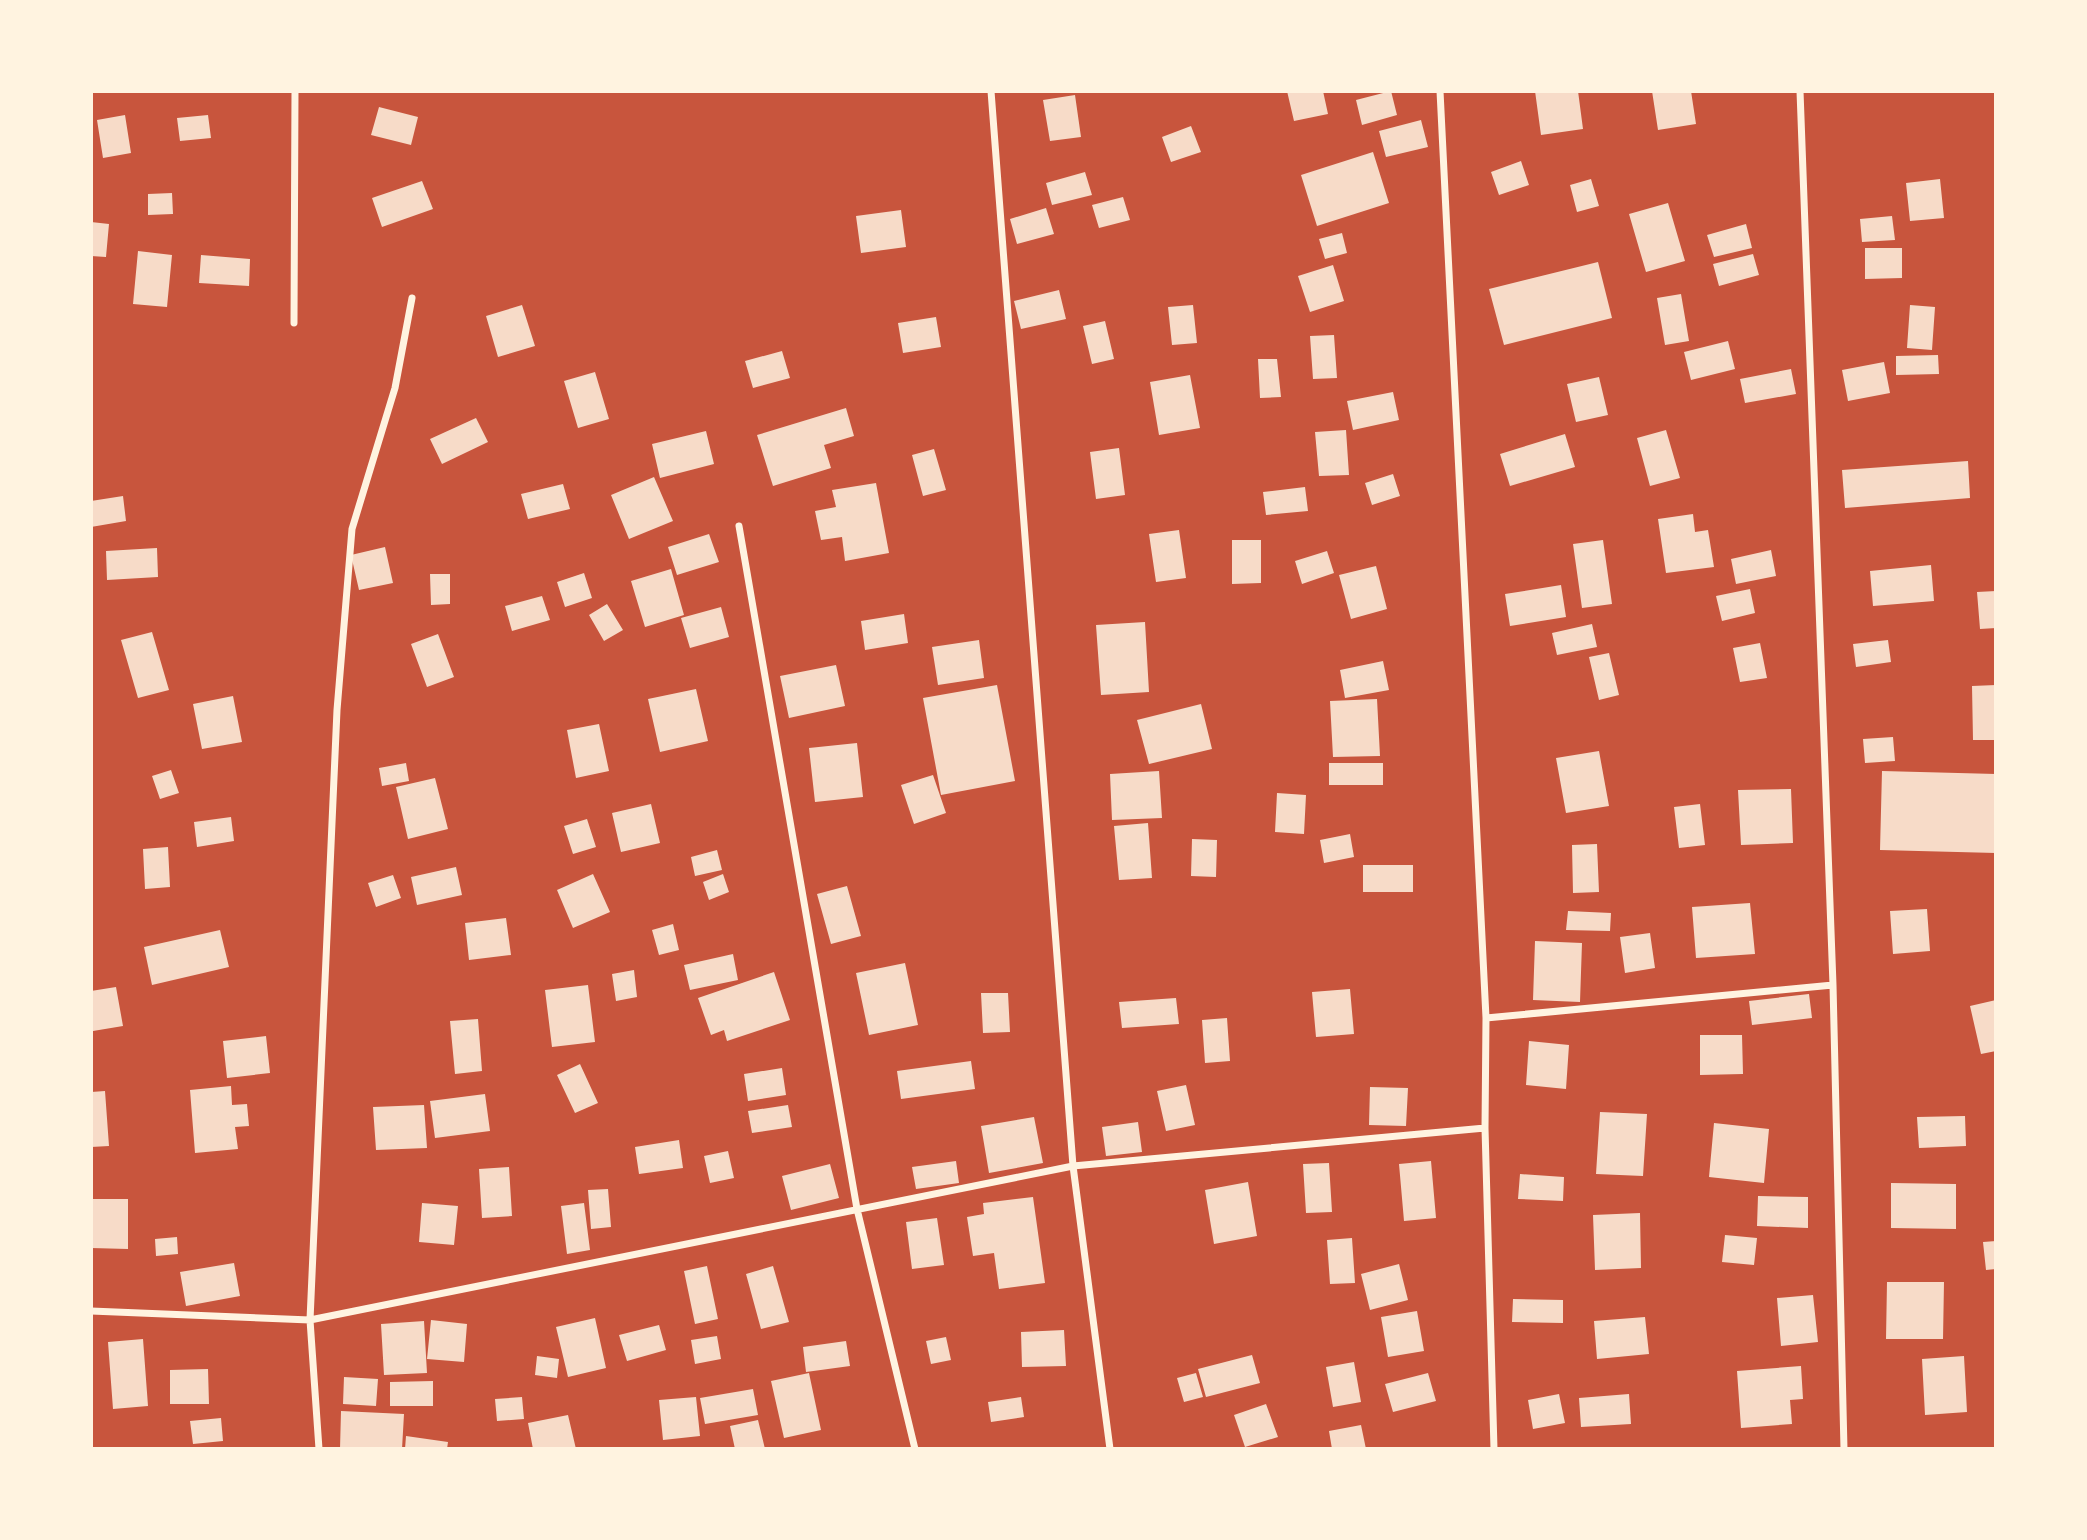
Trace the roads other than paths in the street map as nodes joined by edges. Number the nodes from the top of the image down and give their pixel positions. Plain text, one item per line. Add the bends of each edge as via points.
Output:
1 (295, 91) edge
2 (991, 91) edge
3 (1440, 91) edge
4 (1800, 91) edge
5 (412, 298) dead end
6 (294, 323) dead end
7 (739, 526) dead end
8 (1833, 985) junction
9 (1486, 1018) junction
10 (1485, 1128) junction
11 (1073, 1166) junction
12 (857, 1209) junction
13 (91, 1311) edge
14 (310, 1320) junction
15 (319, 1449) edge
16 (915, 1449) edge
17 (1110, 1449) edge
18 (1494, 1449) edge
19 (1844, 1449) edge

1 - 6 street
2 - 11 street
3 - 9 street
4 - 8 street
5 - 14 street via 395,388 352,529 337,710
7 - 12 street
8 - 9 street
8 - 19 street
9 - 10 street
10 - 11 street
10 - 18 street
11 - 12 street
11 - 17 street
12 - 14 street
12 - 16 street
13 - 14 street
14 - 15 street

